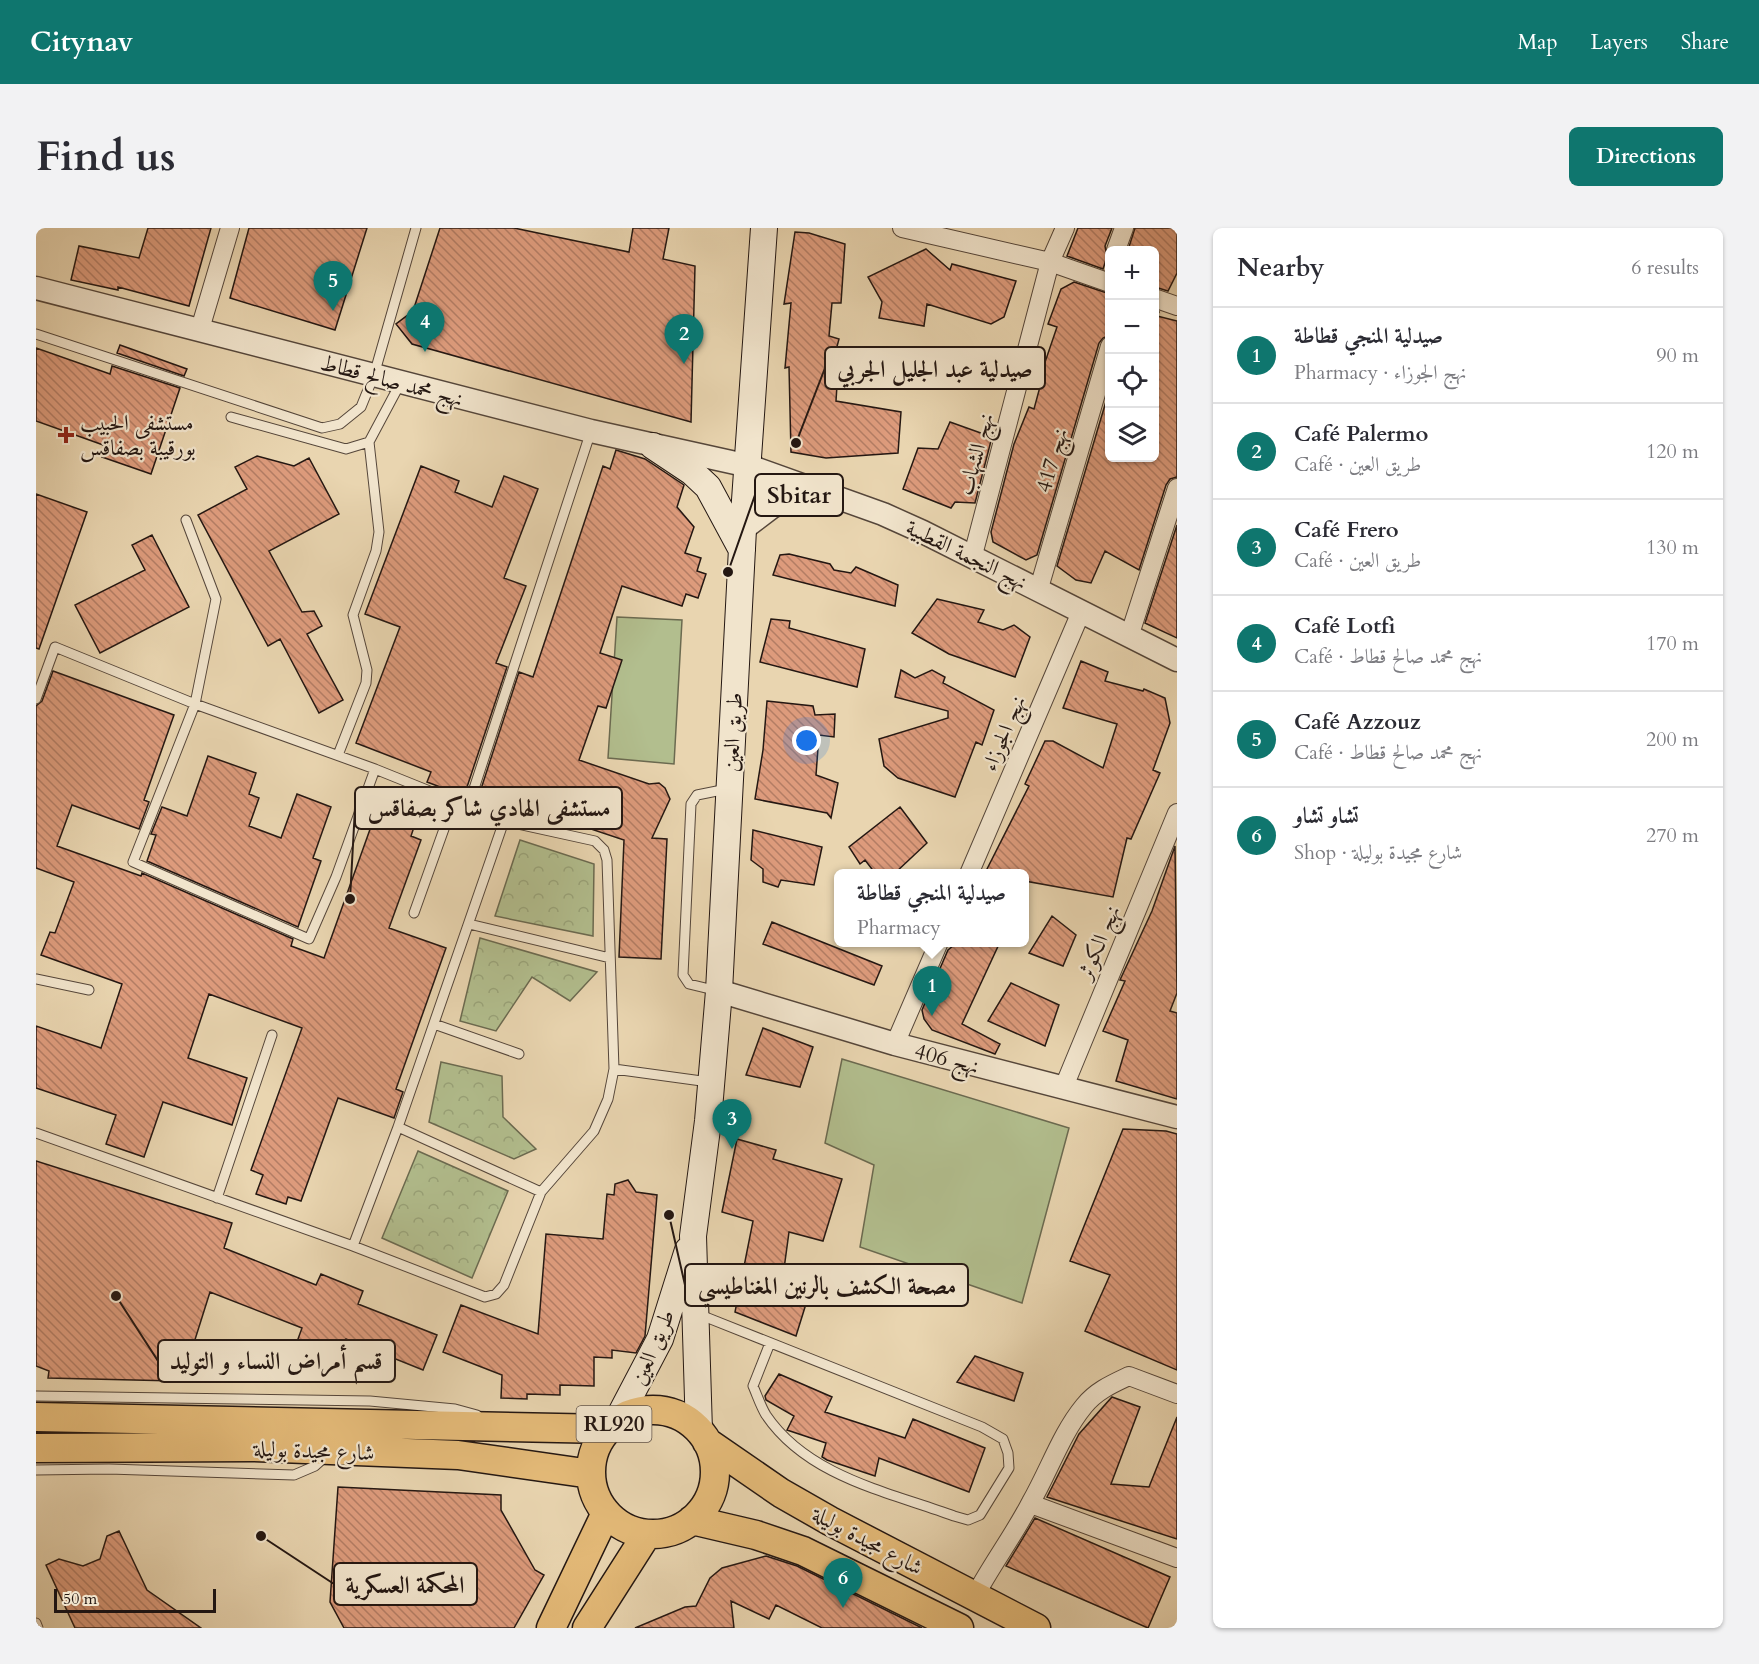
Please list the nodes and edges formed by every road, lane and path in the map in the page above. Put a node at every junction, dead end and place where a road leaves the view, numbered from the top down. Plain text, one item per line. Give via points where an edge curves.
1 (230, 228) edge
2 (416, 228) edge
3 (764, 228) edge
4 (902, 228) edge
5 (1065, 228) edge
6 (1124, 228) edge
7 (1117, 246) edge
8 (1050, 262) junction
9 (1105, 277) edge
10 (36, 288) edge
11 (1159, 299) edge
12 (1176, 302) edge
13 (200, 329) junction
14 (36, 334) edge
15 (1107, 354) edge
16 (374, 375) junction
17 (401, 382) junction
18 (231, 417) dead end
19 (591, 431) junction
20 (369, 442) junction
21 (653, 446) junction
22 (749, 466) junction
23 (1177, 488) edge
24 (811, 489) junction
25 (186, 520) dead end
26 (743, 540) junction
27 (973, 555) junction
28 (1039, 588) junction
29 (1081, 612) junction
30 (1129, 637) junction
31 (1177, 660) edge
32 (36, 699) edge
33 (195, 704) junction
34 (338, 755) junction
35 (375, 769) junction
36 (729, 788) junction
37 (454, 801) junction
38 (468, 807) junction
39 (1177, 813) edge
40 (504, 821) junction
41 (971, 869) edge
42 (414, 913) dead end
43 (469, 924) junction
44 (937, 947) edge
45 (610, 958) junction
46 (36, 979) edge
47 (89, 990) dead end
48 (719, 992) junction
49 (434, 1024) junction
50 (272, 1035) dead end
51 (895, 1044) junction
52 (519, 1054) dead end
53 (614, 1069) junction
54 (711, 1082) junction
55 (1063, 1089) junction
56 (1177, 1117) edge
57 (398, 1126) junction
58 (36, 1133) edge
59 (541, 1192) junction
60 (217, 1198) junction
61 (693, 1236) junction
62 (352, 1246) junction
63 (696, 1313) junction
64 (770, 1342) junction
65 (1177, 1394) edge
66 (36, 1396) edge
67 (36, 1417) edge
68 (613, 1425) junction
69 (535, 1428) junction
70 (703, 1436) junction
71 (36, 1448) edge
72 (332, 1450) junction
73 (36, 1470) edge
74 (591, 1474) junction
75 (1031, 1504) junction
76 (606, 1513) junction
77 (692, 1520) junction
78 (647, 1534) junction
79 (1177, 1558) edge
80 (986, 1603) junction
81 (36, 1623) edge
82 (38, 1628) edge
83 (551, 1628) edge
84 (587, 1628) edge
85 (959, 1628) edge
86 (1036, 1628) edge
87 (1051, 1628) edge

1 - 13 street
2 - 16 lane
3 - 22 main road, طريق العين / RL920
4 - 8 street
5 - 8 street, نهج الشهاب
6 - 7 street
8 - 9 street
8 - 27 street, نهج الشهاب
10 - 13 street, نهج محمد صالح قطاط
11 - 12 street
13 - 16 street, نهج محمد صالح قطاط
14 - 16 lane via 322,428 340,424 361,407
15 - 28 street, نهج 417
16 - 17 street, نهج محمد صالح قطاط
17 - 19 street, نهج محمد صالح قطاط
17 - 20 lane
18 - 20 lane via 346,449
19 - 21 street, نهج محمد صالح قطاط
19 - 38 lane
20 - 34 lane via 379,532 353,615 367,670 366,683
21 - 22 street, نهج محمد صالح قطاط
21 - 26 main road via 708,487
22 - 24 street, نهج النجمة القطبية
22 - 26 main road, طريق العين / RL920
23 - 30 street
24 - 26 street via 772,507
24 - 27 street, نهج النجمة القطبية via 883,514
25 - 33 lane via 216,599
26 - 36 main road, طريق العين / RL920
27 - 28 street, نهج النجمة القطبية
28 - 29 street, نهج النجمة القطبية
29 - 30 street, نهج النجمة القطبية
29 - 41 street, نهج الجوزاء
30 - 31 street, نهج النجمة القطبية
32 - 33 lane via 55,647
33 - 34 lane
33 - 35 lane via 134,862 309,939
34 - 35 lane
35 - 37 lane
36 - 48 main road, طريق العين / RL920
36 - 48 lane via 697,795 690,816 683,975 689,984
37 - 38 lane
37 - 42 lane
38 - 40 lane
39 - 55 street, نهج الكوثر
40 - 43 lane
40 - 45 lane via 596,841 604,850
43 - 45 lane
43 - 49 lane
44 - 51 street
45 - 53 lane
46 - 47 lane
48 - 51 street, نهج 406
48 - 54 main road, طريق العين / RL920
49 - 52 lane
49 - 57 lane
50 - 60 lane
51 - 55 street, نهج 406
53 - 54 lane
53 - 59 lane via 608,1099 594,1131
54 - 61 main road, طريق العين / RL920
55 - 56 street, نهج 406
57 - 59 lane
57 - 62 lane
58 - 60 lane
59 - 62 lane via 504,1285 496,1294 485,1297
60 - 62 lane
61 - 63 main road, طريق العين / RL920
61 - 68 main road, طريق العين / RL920 via 660,1339
63 - 64 lane
63 - 70 main road, طريق العين / RL920
64 - 64 lane via 982,1426 1003,1439 1009,1468 980,1515 968,1520 954,1516 823,1468 790,1442 766,1415 753,1386
65 - 75 street via 1129,1376 1105,1387 1085,1405 1070,1427
66 - 69 lane, شارع مجيدة بوليلة via 370,1401 455,1409
67 - 69 main road, شارع مجيدة بوليلة
68 - 69 main road, شارع مجيدة بوليلة
68 - 70 main road, RL920 via 637,1412 660,1410 681,1418
68 - 74 main road, RL920 via 598,1442
70 - 77 main road, RL920 via 713,1458 714,1475 704,1508
70 - 80 main road, شارع مجيدة بوليلة via 781,1493
71 - 72 main road, شارع مجيدة بوليلة
72 - 73 lane via 315,1466 294,1475
72 - 74 main road, شارع مجيدة بوليلة via 458,1455
74 - 76 main road, RL920 via 593,1488
75 - 79 street
75 - 80 street via 994,1561
76 - 78 main road via 618,1523
76 - 83 main road
77 - 78 main road via 671,1531
77 - 85 main road, شارع مجيدة بوليلة via 803,1551
78 - 84 main road
80 - 86 main road, شارع مجيدة بوليلة
80 - 87 street
81 - 82 lane

